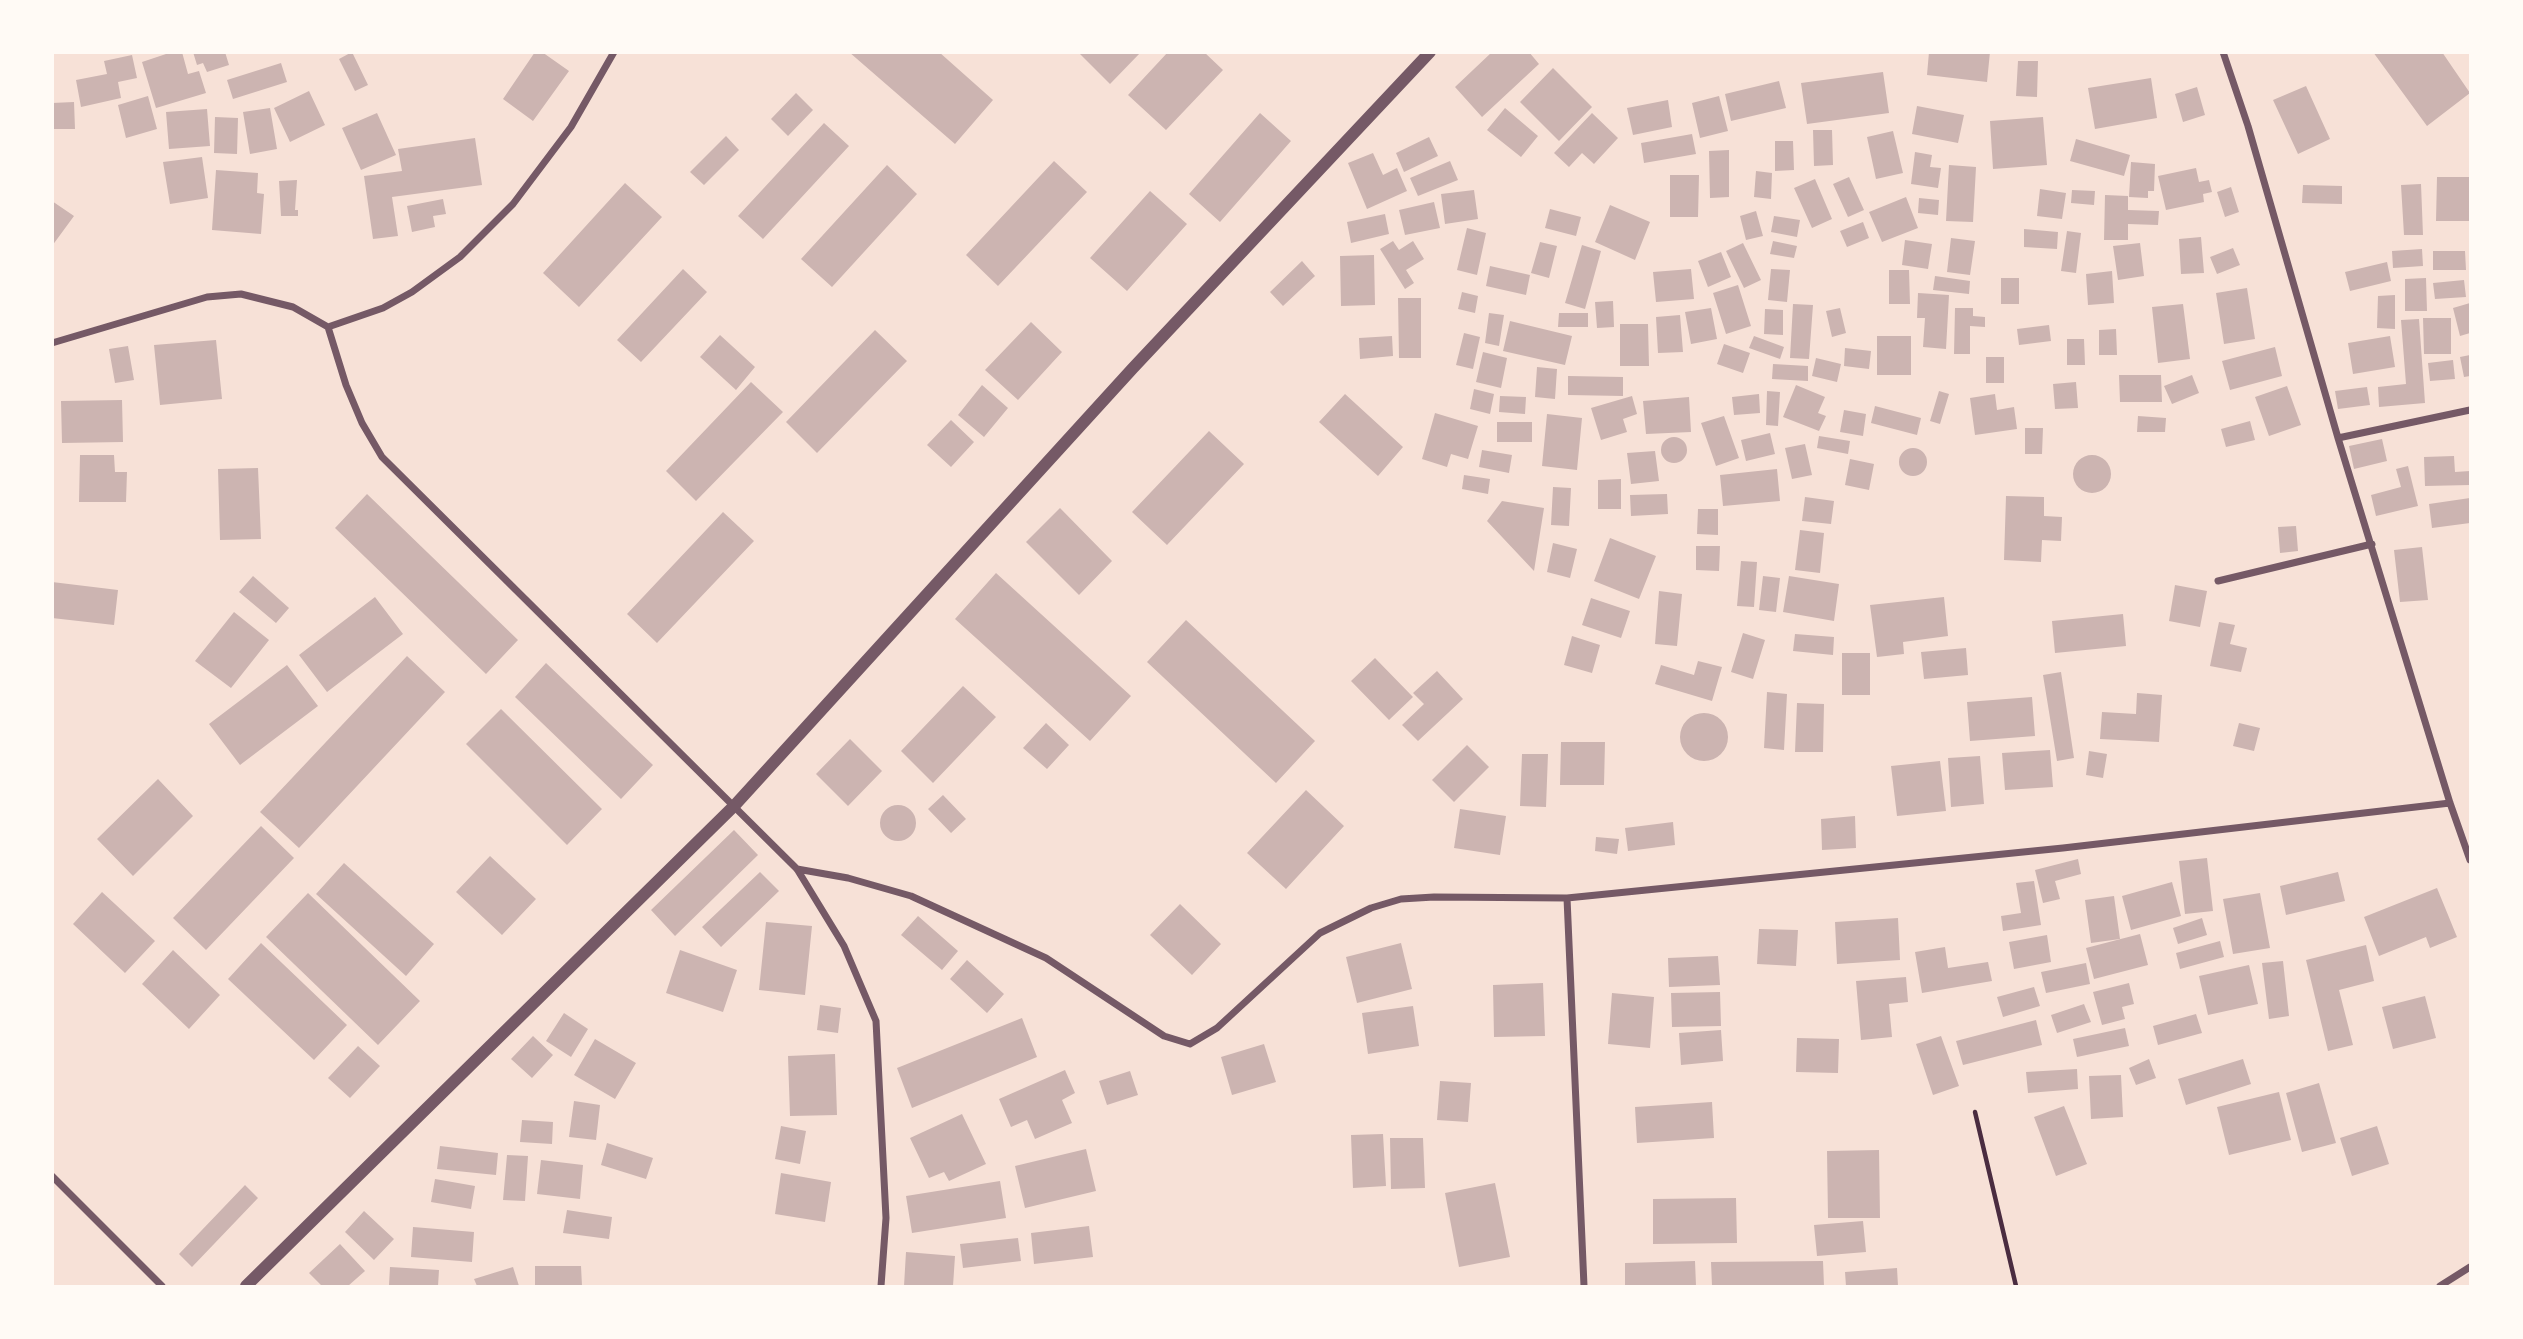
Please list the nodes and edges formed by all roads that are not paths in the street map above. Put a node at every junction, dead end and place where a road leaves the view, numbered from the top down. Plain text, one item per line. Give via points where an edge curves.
1 (614, 52) edge
2 (1430, 52) edge
3 (2223, 52) edge
4 (328, 327) junction
5 (52, 343) edge
6 (2470, 410) edge
7 (2338, 438) junction
8 (2372, 544) junction
9 (2218, 581) dead end
10 (2450, 803) junction
11 (734, 805) junction
12 (2470, 857) edge
13 (797, 869) junction
14 (1567, 898) junction
15 (52, 1176) edge
16 (2470, 1267) edge
17 (162, 1286) edge
18 (246, 1286) edge
19 (881, 1286) edge
20 (1584, 1286) edge
21 (2440, 1286) edge

1 - 4 street via 571,127 513,204 460,257 383,308
2 - 11 street via 1133,368
3 - 7 street
4 - 5 street via 293,307 241,294 207,298
4 - 11 street via 346,385 382,457
6 - 7 street
7 - 8 street
8 - 9 street
8 - 10 street
10 - 12 street
10 - 14 street
11 - 13 street
11 - 18 street
13 - 14 street via 911,896 1046,958 1164,1036 1190,1044 1217,1028 1320,933 1371,908 1401,899 1434,897
13 - 19 street via 844,946 876,1021 886,1218
14 - 20 street
15 - 17 street
16 - 21 street

